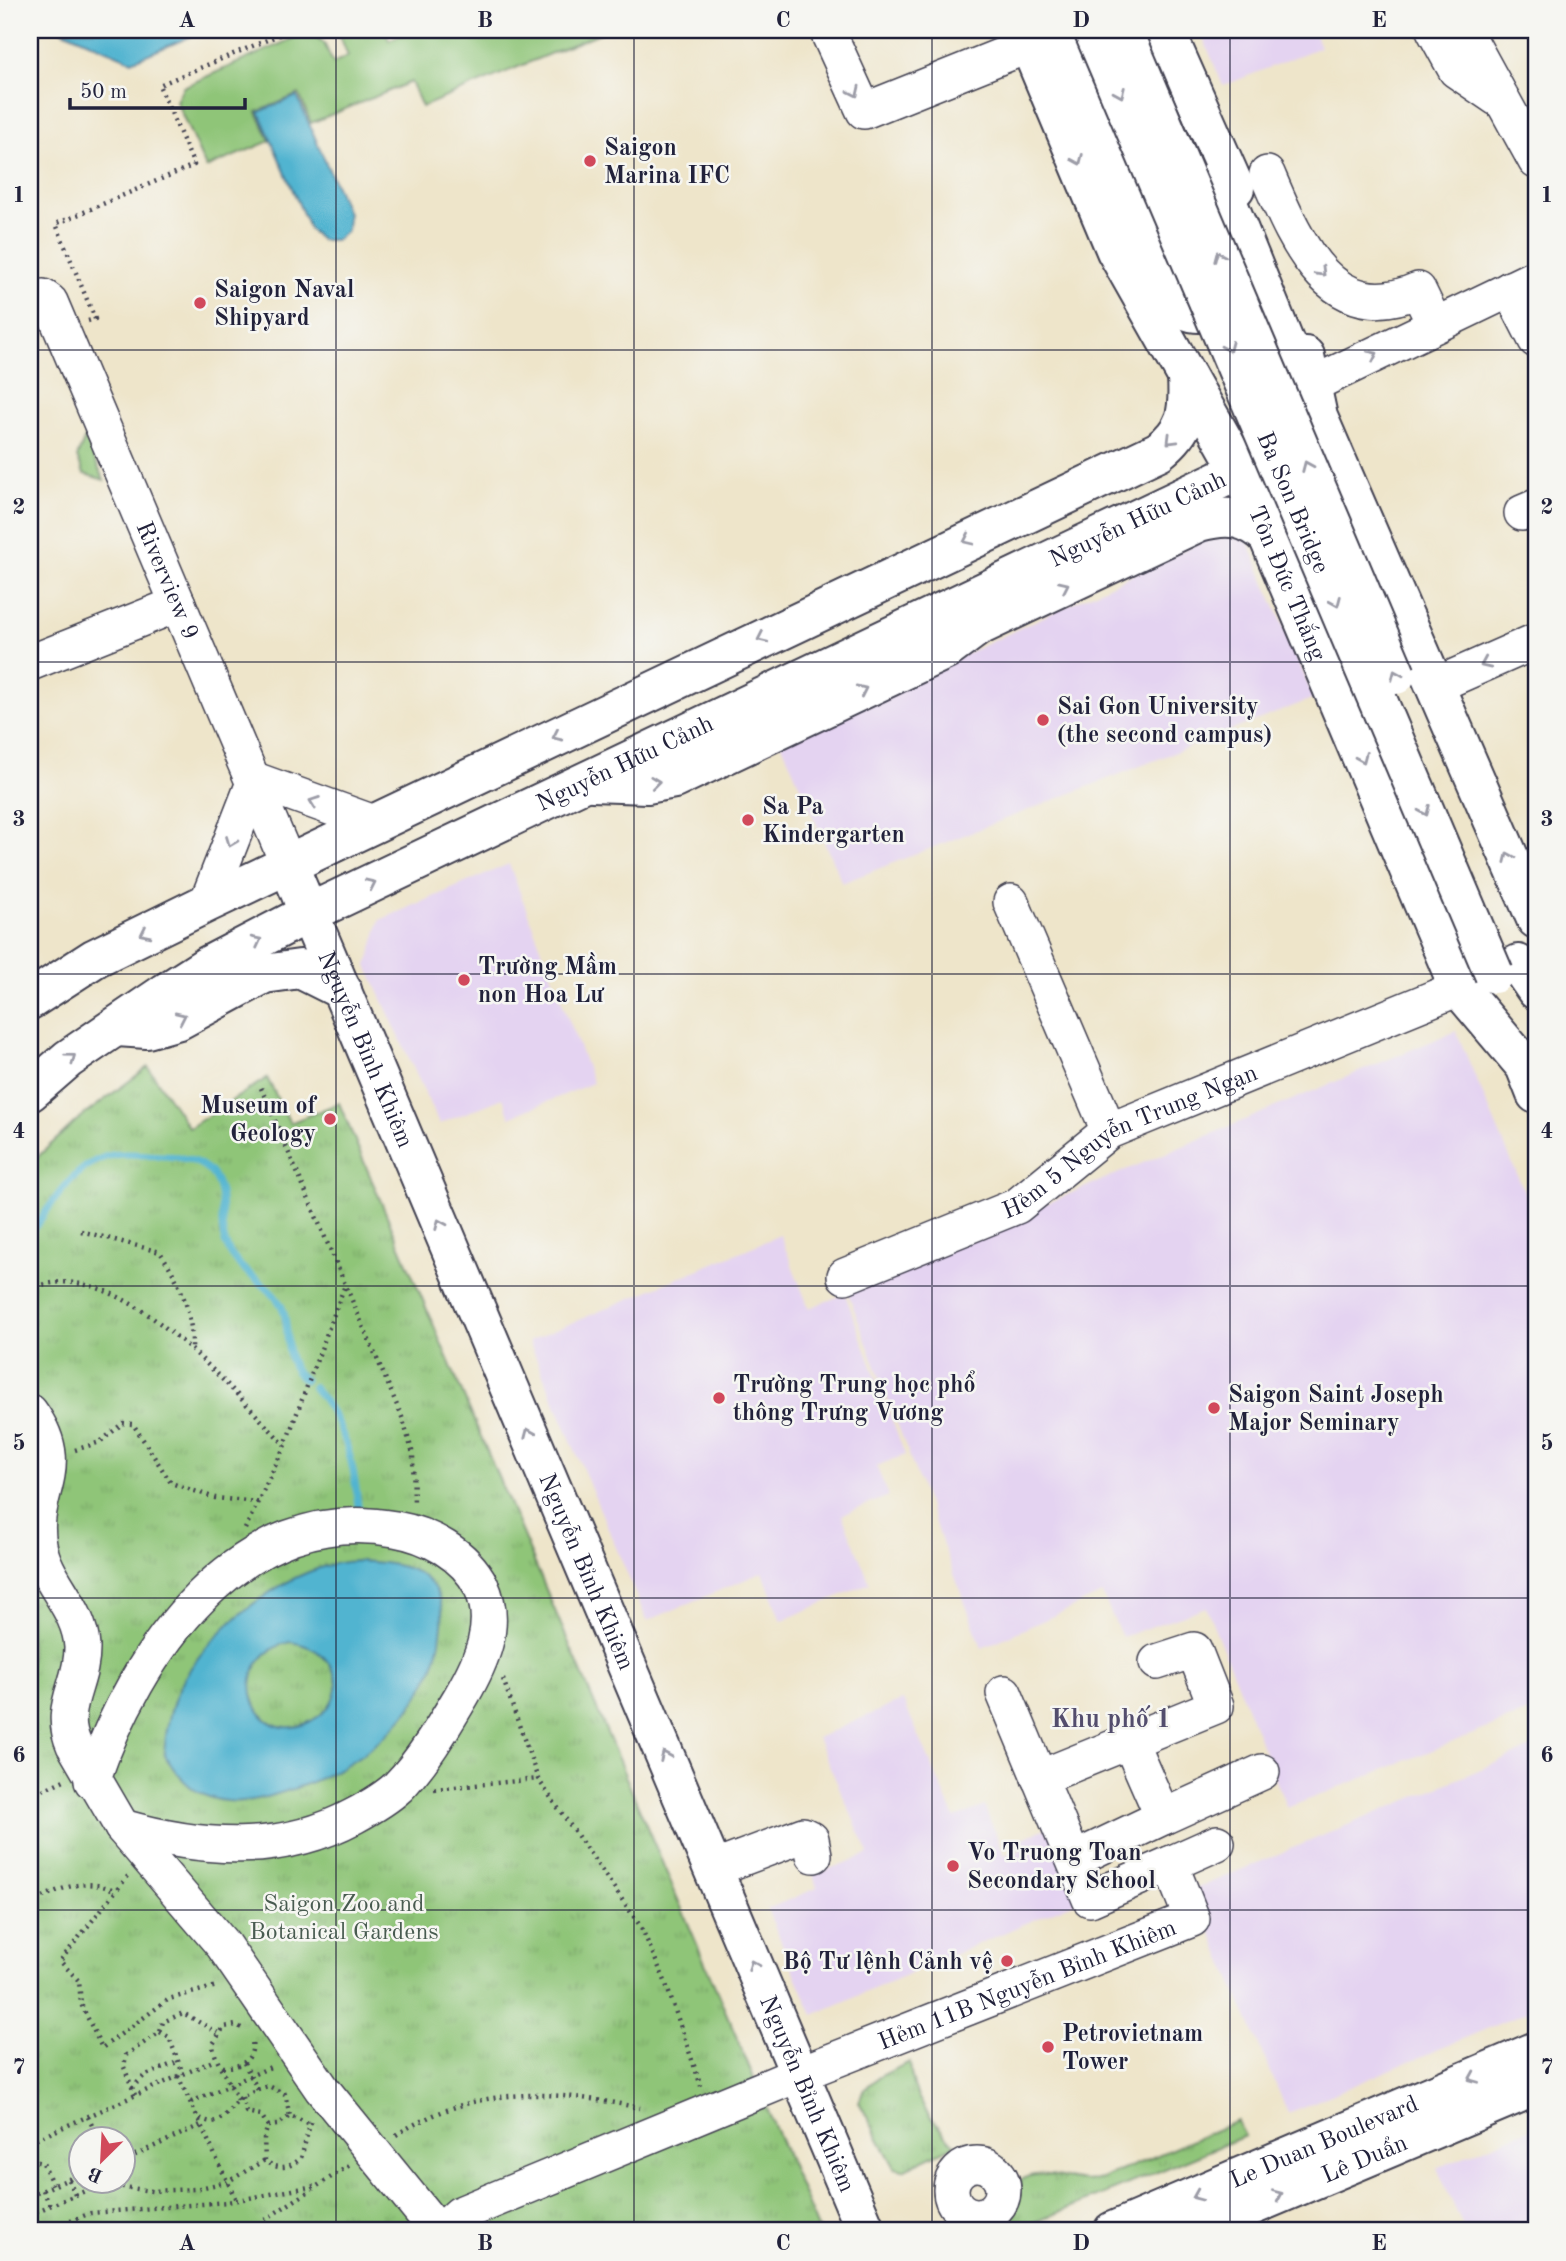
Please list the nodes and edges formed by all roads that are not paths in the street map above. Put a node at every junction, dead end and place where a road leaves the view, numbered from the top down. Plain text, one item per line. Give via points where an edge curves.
1 (827, 30) edge
2 (1093, 30) edge
3 (1123, 30) edge
4 (1165, 30) edge
5 (1434, 30) edge
6 (1464, 30) edge
7 (1037, 35) edge
8 (1502, 102) junction
9 (1536, 161) edge
10 (1223, 167) junction
11 (1267, 174) dead end
12 (1269, 223) junction
13 (1256, 274) junction
14 (1528, 286) edge
15 (36, 298) edge
16 (1435, 325) junction
17 (1536, 340) edge
18 (1187, 377) junction
19 (1311, 385) junction
20 (1240, 470) junction
21 (1269, 537) junction
22 (178, 604) junction
23 (977, 628) junction
24 (893, 636) junction
25 (1536, 641) edge
26 (30, 663) edge
27 (1434, 686) junction
28 (255, 780) junction
29 (587, 782) junction
30 (374, 823) junction
31 (288, 864) junction
32 (1011, 902) dead end
33 (207, 903) junction
34 (309, 913) junction
35 (1536, 919) edge
36 (1516, 976) edge
37 (214, 981) junction
38 (1459, 988) junction
39 (342, 990) junction
40 (30, 1000) edge
41 (1530, 1080) edge
42 (30, 1091) edge
43 (1109, 1131) junction
44 (845, 1276) dead end
45 (30, 1412) edge
46 (1157, 1662) dead end
47 (1004, 1693) dead end
48 (1130, 1742) junction
49 (1262, 1772) dead end
50 (89, 1775) junction
51 (1039, 1778) junction
52 (1163, 1817) junction
53 (122, 1828) junction
54 (1217, 1843) dead end
55 (814, 1855) dead end
56 (1075, 1859) junction
57 (1170, 1864) junction
58 (713, 1869) junction
59 (1536, 2051) edge
60 (799, 2074) junction
61 (1536, 2086) edge
62 (1419, 2118) junction
63 (952, 2217) edge
64 (984, 2223) edge
65 (447, 2229) edge
66 (866, 2231) edge
67 (1113, 2231) edge
68 (1192, 2231) edge

1 -> 7 street via 863,111
2 -> 36 main road, Ba Son Bridge, bridge
36 -> 3 main road, Ba Son Bridge, bridge
4 - 10 main road
5 - 8 street via 1456,70
6 - 8 street
7 - 13 main road via 1180,307 1207,313 1252,294
7 -> 18 main road, Tôn Đức Thắng via 1116,251
8 - 9 street
10 - 12 main road
10 - 13 main road, Nguyễn Hữu Cảnh via 1229,206
11 - 12 street
12 -> 16 street via 1323,277 1356,295 1378,301 1418,290
12 - 19 main road
13 - 20 main road, Nguyễn Hữu Cảnh via 1286,346 1291,391 1282,429 1259,457
14 - 16 street
14 - 17 street
15 - 22 street, Riverview 9 via 50,302
19 -> 16 street
18 - 20 main road, Tôn Đức Thắng
18 -> 30 main road via 1184,421 1175,438 1159,451
19 - 27 main road via 1318,416
20 - 21 main road, Tôn Đức Thắng
20 - 24 main road, Nguyễn Hữu Cảnh
23 -> 21 main road via 1199,522 1238,516
21 -> 38 main road, Tôn Đức Thắng
22 - 26 street
22 - 28 street, Riverview 9
23 - 24 main road
29 -> 23 main road via 647,784 674,779 946,650
24 - 29 main road, Nguyễn Hữu Cảnh
25 -> 27 street
35 -> 27 main road
30 -> 28 street
28 - 31 street, Riverview 9
28 -> 33 street
34 -> 29 main road, Nguyễn Hữu Cảnh
30 - 31 main road
31 - 33 main road
31 - 34 main road, Nguyễn Bỉnh Khiêm
32 - 43 street
33 -> 40 main road via 95,958
37 -> 34 main road, Nguyễn Hữu Cảnh
34 - 39 main road, Nguyễn Bỉnh Khiêm
36 - 41 main road
37 - 39 main road via 300,969
42 -> 37 main road via 115,1027 147,1029 179,1020
38 - 41 main road, Tôn Đức Thắng
38 - 43 street, Hẻm 5 Nguyễn Trung Ngạn
58 -> 39 main road, Nguyễn Bỉnh Khiêm
43 - 44 street, Hẻm 5 Nguyễn Trung Ngạn via 1017,1206
45 - 50 street via 46,1438 49,1455 39,1546 80,1630 82,1661 67,1721
46 - 48 street via 1194,1650 1216,1706
47 - 51 street
48 - 51 street
48 - 52 street
49 - 52 street
50 - 53 street
50 - 53 street via 136,1680 178,1620 222,1577 265,1550 322,1531 360,1526 408,1532 446,1548 472,1572 486,1600 487,1635 479,1666 447,1720 390,1794 346,1821 279,1843 192,1843
51 - 56 street
52 - 56 street
53 - 65 street via 193,1907 370,2151
54 - 57 street
55 - 58 street via 811,1839 803,1835
56 - 57 street via 1090,1899
57 - 60 street, Hẻm 11B Nguyễn Bỉnh Khiêm via 1192,1919
60 -> 58 main road, Nguyễn Bỉnh Khiêm
59 -> 62 main road, Le Duan Boulevard
60 - 65 street via 460,2214
60 - 66 main road, Nguyễn Bỉnh Khiêm
61 - 62 main road, Lê Duẩn
62 -> 67 main road, Le Duan Boulevard
68 -> 62 main road, Lê Duẩn
63 - 64 street via 968,2215
63 - 64 street via 951,2185 961,2169 978,2163 1001,2178 1004,2187 1000,2204

